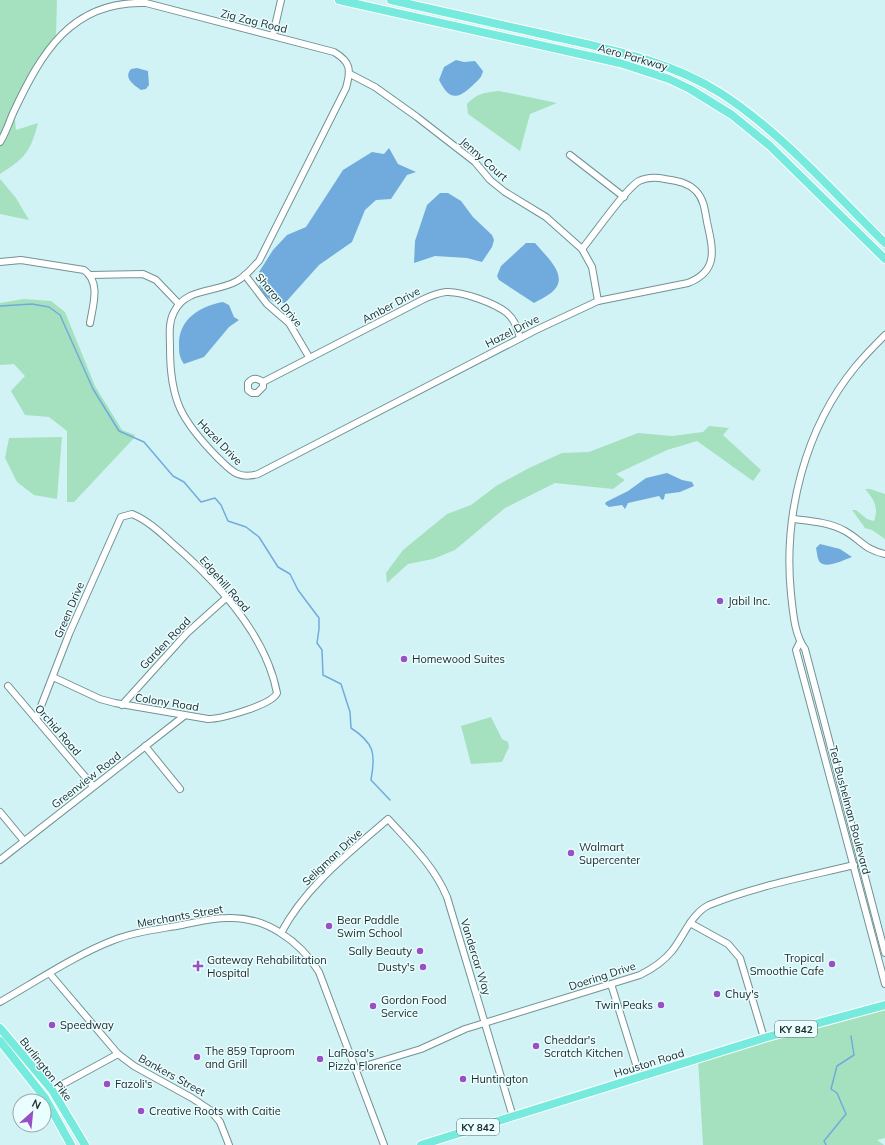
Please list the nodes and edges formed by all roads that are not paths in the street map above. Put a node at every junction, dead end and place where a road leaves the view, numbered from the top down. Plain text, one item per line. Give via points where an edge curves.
1 (281, 0) edge
2 (339, 0) edge
3 (391, 0) edge
4 (273, 35) junction
5 (350, 74) junction
6 (0, 142) edge
7 (570, 155) dead end
8 (624, 197) junction
9 (885, 243) edge
10 (582, 249) junction
11 (885, 260) edge
12 (0, 262) edge
13 (90, 275) junction
14 (245, 275) junction
15 (598, 301) junction
16 (179, 304) junction
17 (90, 323) dead end
18 (885, 335) edge
19 (520, 338) junction
20 (309, 357) junction
21 (262, 382) dead end
22 (128, 514) joint
23 (793, 519) junction
24 (885, 554) edge
25 (226, 598) junction
26 (800, 642) junction
27 (53, 677) junction
28 (8, 686) dead end
29 (277, 693) joint
30 (122, 705) junction
31 (184, 716) junction
32 (36, 719) junction
33 (145, 746) junction
34 (94, 786) junction
35 (180, 789) dead end
36 (0, 812) edge
37 (388, 819) joint
38 (24, 841) junction
39 (0, 860) edge
40 (854, 865) junction
41 (690, 923) junction
42 (281, 933) junction
43 (885, 953) edge
44 (50, 974) junction
45 (611, 984) junction
46 (885, 984) edge
47 (0, 1002) edge
48 (885, 1006) edge
49 (485, 1023) junction
50 (0, 1028) edge
51 (764, 1038) junction
52 (0, 1041) edge
53 (118, 1054) junction
54 (355, 1069) junction
55 (640, 1077) junction
56 (52, 1090) junction
57 (513, 1117) junction
58 (72, 1145) edge
59 (85, 1145) edge
60 (229, 1145) edge
61 (384, 1145) edge
62 (420, 1145) edge

1 - 4 street
2 - 11 main road, Aero Parkway via 620,63 648,71 683,86 711,100 754,133 788,163
3 - 9 main road, Aero Parkway via 622,51 698,80 741,108 778,137
4 - 5 street, Zig Zag Road via 334,52 345,61
4 - 6 street, Zig Zag Road via 134,1 109,3 94,8 78,16 56,36 27,86
5 - 10 street, Jenny Court via 375,87 417,117 475,162 490,180 505,192 546,217
5 - 14 street via 346,88 275,231 259,261
7 - 8 street
8 - 10 street, Hazel Drive
8 - 15 street, Hazel Drive via 638,182 651,178 679,181 691,187 701,198 704,207 713,248 712,259 704,274 688,283
10 - 15 street via 592,267
12 - 13 street via 21,260 78,268
13 - 16 street via 143,274 156,280
13 - 17 street via 95,284
14 - 16 street via 236,282 189,296
14 - 20 street, Sharon Drive via 267,304 289,324
15 - 19 street, Hazel Drive
16 - 19 street, Hazel Drive via 170,322 172,389 179,410 201,440 234,472 247,477 258,474
18 - 23 street, Ted Bushelman Boulevard via 848,376 821,424 798,484
19 - 20 street, Amber Drive via 515,324 502,309 465,294 445,292 422,300
20 - 21 street, Amber Drive
22 - 25 street, Edgehill Road via 137,516 157,530 196,564
22 - 27 street, Green Drive via 121,517 69,634
23 - 24 street via 833,525 867,548
23 - 26 street, Ted Bushelman Boulevard via 790,584
25 - 29 street, Edgehill Road via 257,642 274,678
25 - 30 street, Garden Road via 188,633
26 - 40 street, Ted Bushelman Boulevard via 796,650
26 - 43 street, Ted Bushelman Boulevard via 805,649
27 - 30 street, Colony Road via 100,699
27 - 32 street, Green Drive
28 - 32 street, Orchid Road
29 - 31 street, Colony Road via 271,700 219,719
30 - 31 street, Colony Road
31 - 33 street, Greenview Road
32 - 34 street, Orchid Road
33 - 34 street, Greenview Road
33 - 35 street
34 - 38 street, Greenview Road
36 - 38 street
37 - 42 street, Seligman Drive via 316,883 302,899
37 - 49 street, Vandercar Way via 440,880
38 - 39 street, Greenview Road
40 - 41 street, Doering Drive via 807,875 726,898 702,908
40 - 46 street, Ted Bushelman Boulevard
41 - 45 street, Doering Drive via 672,950 658,964 640,975
41 - 51 street via 728,944 740,958
42 - 44 street, Merchants Street via 250,920 213,919 114,939
42 - 54 street, Merchants Street via 302,948 319,972
44 - 47 street, Merchants Street
44 - 53 street, Bankers Street
45 - 49 street, Doering Drive
45 - 55 street
48 - 51 main road, Houston Road / KY 842
49 - 54 street, Doering Drive via 457,1032 421,1049
49 - 57 street, Vandercar Way
50 - 56 main road, Burlington Pike
51 - 55 main road, Houston Road / KY 842
52 - 58 main road, Burlington Pike via 45,1098
53 - 56 street
53 - 60 street, Bankers Street via 148,1075 204,1104 220,1122
54 - 61 street, Merchants Street
55 - 57 main road, Houston Road / KY 842
56 - 59 main road, Burlington Pike
57 - 62 main road, Houston Road / KY 842

